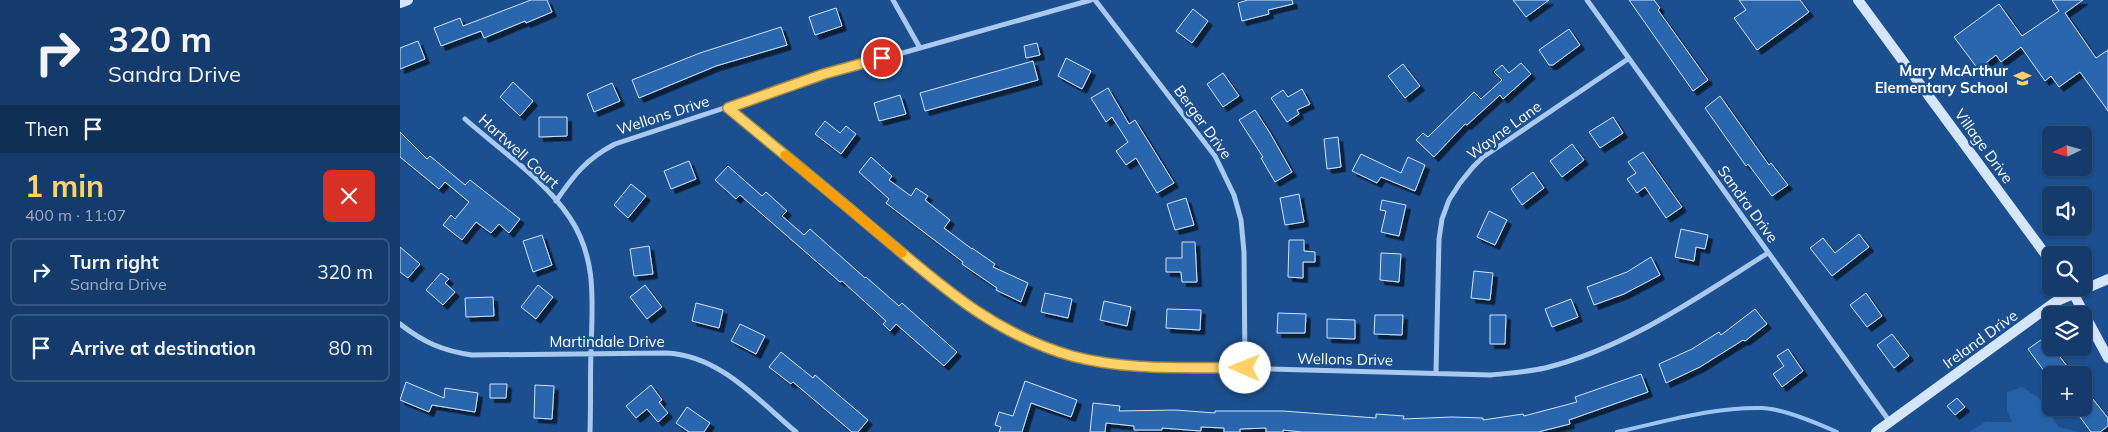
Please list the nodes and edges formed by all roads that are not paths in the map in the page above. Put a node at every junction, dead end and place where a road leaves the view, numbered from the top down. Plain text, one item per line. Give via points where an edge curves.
1 (408, 0) edge
2 (893, 0) edge
3 (1093, 0) edge
4 (1587, 0) edge
5 (1858, 0) edge
6 (400, 3) edge
7 (920, 48) junction
8 (1628, 59) junction
9 (728, 108) junction
10 (465, 119) dead end
11 (556, 201) junction
12 (2042, 250) edge
13 (1768, 253) junction
14 (2108, 279) edge
15 (2092, 284) edge
16 (2063, 296) edge
17 (2075, 296) edge
18 (400, 324) edge
19 (591, 353) junction
20 (2108, 358) edge
21 (1245, 368) junction
22 (1436, 373) junction
23 (1890, 422) junction
24 (590, 432) edge
25 (796, 432) edge
26 (1876, 432) edge

1 - 6 main road
2 - 7 street
3 - 7 street
3 - 21 street, Berger Drive via 1214,156 1234,195 1241,220 1244,252
4 - 8 street, Sandra Drive
5 - 12 main road, Village Drive
7 - 9 street via 824,74
8 - 13 street, Sandra Drive
8 - 22 street, Wayne Lane via 1483,157 1460,182 1442,219 1439,239
9 - 11 street, Wellons Drive via 600,152 574,175
9 - 21 street, Wellons Drive via 954,297 1005,330 1050,349 1098,362
10 - 11 street, Hartwell Court
11 - 19 street, Hartwell Court via 576,229 590,270 594,293
13 - 22 street, Wellons Drive via 1676,311 1598,350 1560,364 1491,375
13 - 23 street, Sandra Drive
14 - 15 main road, Ireland Drive
16 - 23 main road, Ireland Drive
17 - 20 main road
18 - 19 street, Martindale Drive via 425,342 455,353
19 - 24 street, Hartwell Court
19 - 25 street, Martindale Drive via 694,356 725,372
21 - 22 street, Wellons Drive
23 - 26 main road, Ireland Drive

